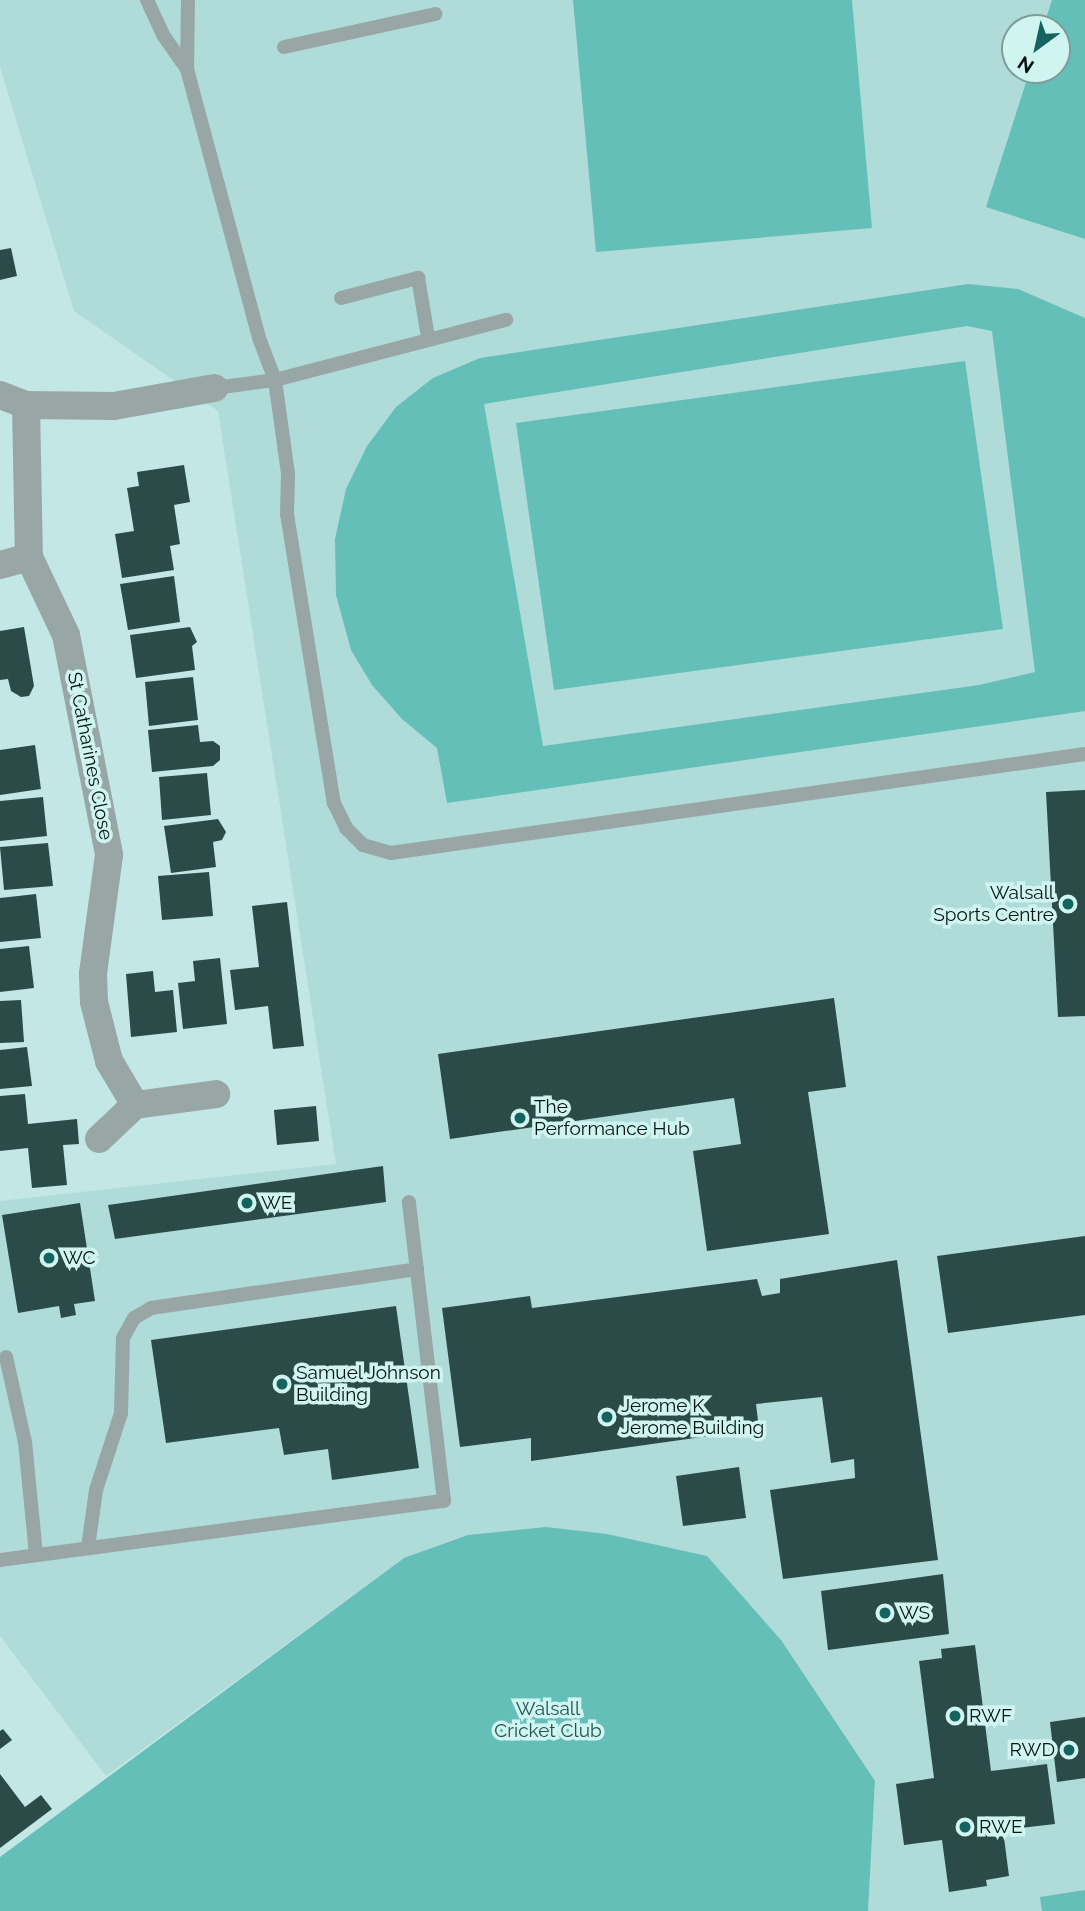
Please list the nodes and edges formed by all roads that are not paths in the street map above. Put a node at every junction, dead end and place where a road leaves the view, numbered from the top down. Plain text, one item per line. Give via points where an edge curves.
1 (147, 0) edge
2 (188, 0) edge
3 (435, 14) dead end
4 (284, 47) dead end
5 (187, 69) junction
6 (341, 298) dead end
7 (506, 320) dead end
8 (428, 337) junction
9 (275, 380) junction
10 (214, 388) joint
11 (13, 400) edge
12 (29, 557) junction
13 (0, 565) edge
14 (1085, 754) edge
15 (216, 1094) dead end
16 (135, 1105) junction
17 (99, 1139) dead end
18 (409, 1202) dead end
19 (417, 1269) junction
20 (6, 1357) dead end
21 (89, 1547) junction
22 (36, 1554) junction
23 (0, 1560) edge

1 - 5 lane via 163,35
2 - 5 lane
3 - 4 lane
5 - 9 lane via 259,338
6 - 8 lane via 418,278
7 - 8 lane
8 - 9 lane
9 - 10 lane
9 - 14 lane via 288,474 287,514 334,803 346,828 363,845 391,853
10 - 11 street via 114,406
11 - 12 street, St Catharines Close
12 - 13 street
12 - 16 street, St Catharines Close via 66,635 87,733 109,855 93,974 94,1002 109,1061
15 - 16 street
16 - 17 street
18 - 19 lane
19 - 21 lane via 151,1308 134,1318 123,1338 121,1413 96,1490
19 - 21 lane via 444,1501
20 - 22 lane via 25,1442
21 - 22 lane
22 - 23 lane

